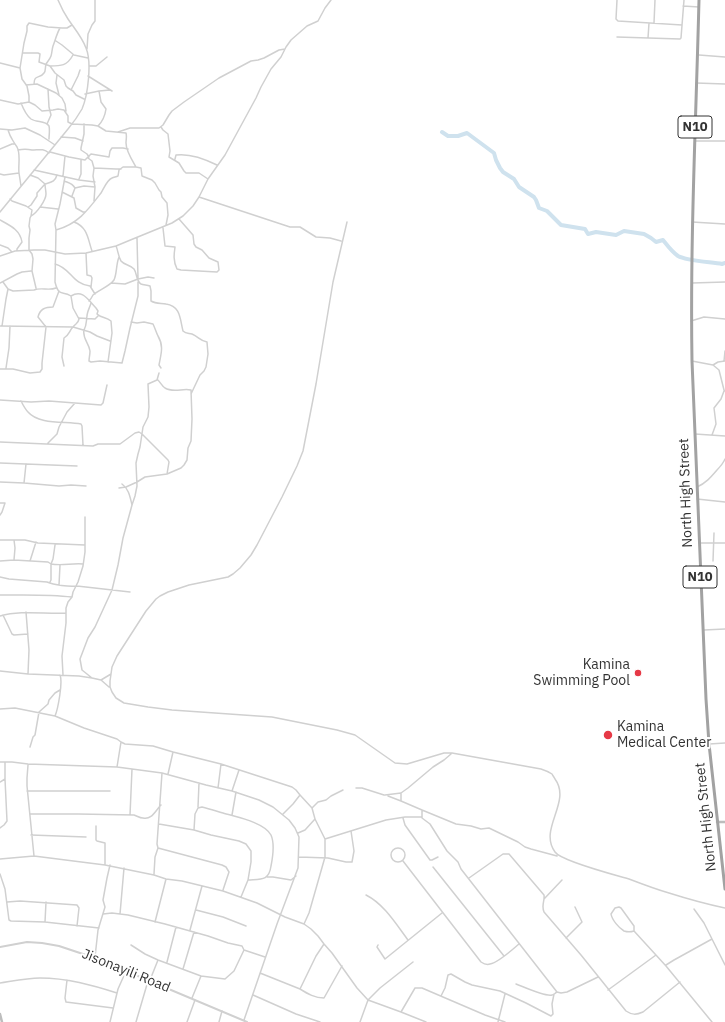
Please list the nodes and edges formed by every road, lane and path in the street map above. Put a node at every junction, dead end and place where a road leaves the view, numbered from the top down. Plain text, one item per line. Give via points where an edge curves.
1 (58, 0) edge
2 (95, 0) edge
3 (331, 0) edge
4 (617, 0) edge
5 (655, 0) edge
6 (684, 0) edge
7 (699, 0) edge
8 (683, 6) junction
9 (699, 8) junction
10 (649, 23) junction
11 (654, 23) junction
12 (72, 25) junction
13 (682, 25) junction
14 (62, 28) junction
15 (617, 37) dead end
16 (648, 38) junction
17 (56, 41) junction
18 (87, 49) junction
19 (285, 49) junction
20 (22, 53) junction
21 (74, 55) junction
22 (697, 55) junction
23 (107, 56) dead end
24 (725, 57) edge
25 (88, 58) junction
26 (0, 63) edge
27 (46, 64) junction
28 (50, 66) junction
29 (89, 66) junction
30 (20, 68) junction
31 (80, 70) dead end
32 (57, 75) junction
33 (88, 76) junction
34 (696, 83) junction
35 (34, 84) junction
36 (725, 84) edge
37 (26, 85) junction
38 (48, 89) junction
39 (71, 90) junction
40 (99, 91) junction
41 (85, 94) junction
42 (59, 95) junction
43 (84, 99) junction
44 (0, 100) edge
45 (29, 102) junction
46 (21, 103) junction
47 (50, 110) junction
48 (66, 112) junction
49 (47, 124) junction
50 (72, 124) junction
51 (84, 124) junction
52 (98, 126) junction
53 (161, 127) junction
54 (128, 128) junction
55 (0, 129) edge
56 (7, 129) junction
57 (118, 132) junction
58 (126, 133) junction
59 (61, 137) junction
60 (49, 140) junction
61 (695, 140) junction
62 (83, 141) junction
63 (725, 141) edge
64 (15, 144) junction
65 (56, 145) junction
66 (0, 149) edge
67 (128, 149) junction
68 (18, 150) junction
69 (49, 152) junction
70 (65, 156) junction
71 (88, 157) junction
72 (81, 160) junction
73 (175, 160) junction
74 (218, 165) junction
75 (136, 167) junction
76 (94, 168) junction
77 (122, 168) junction
78 (34, 170) junction
79 (19, 173) junction
80 (0, 174) edge
81 (30, 175) junction
82 (57, 175) junction
83 (64, 177) junction
84 (208, 179) junction
85 (79, 180) junction
86 (64, 181) junction
87 (95, 182) junction
88 (45, 184) junction
89 (21, 186) junction
90 (95, 187) junction
91 (75, 188) junction
92 (62, 192) junction
93 (72, 196) junction
94 (199, 198) junction
95 (10, 200) junction
96 (94, 201) junction
97 (28, 207) junction
98 (39, 207) junction
99 (58, 209) junction
100 (0, 212) edge
101 (85, 212) junction
102 (31, 216) junction
103 (179, 219) junction
104 (0, 220) edge
105 (74, 222) junction
106 (347, 222) dead end
107 (692, 222) junction
108 (725, 224) edge
109 (165, 226) junction
110 (162, 227) junction
111 (56, 230) junction
112 (137, 238) junction
113 (342, 241) junction
114 (0, 245) edge
115 (116, 246) junction
116 (29, 250) junction
117 (17, 251) junction
118 (92, 251) junction
119 (12, 252) junction
120 (55, 252) junction
121 (86, 253) junction
122 (0, 256) edge
123 (119, 257) junction
124 (55, 264) junction
125 (32, 271) junction
126 (154, 278) dead end
127 (138, 280) junction
128 (3, 282) junction
129 (725, 282) edge
130 (0, 283) edge
131 (111, 283) junction
132 (692, 283) junction
133 (91, 287) junction
134 (36, 288) junction
135 (56, 288) junction
136 (8, 289) junction
137 (59, 291) junction
138 (95, 294) junction
139 (71, 296) junction
140 (90, 302) junction
141 (98, 316) junction
142 (79, 318) junction
143 (86, 318) junction
144 (725, 319) edge
145 (691, 321) junction
146 (131, 322) junction
147 (1, 326) edge
148 (10, 326) junction
149 (46, 327) junction
150 (72, 327) junction
151 (84, 330) junction
152 (110, 341) junction
153 (725, 351) edge
154 (692, 361) junction
155 (725, 361) edge
156 (108, 362) junction
157 (713, 365) junction
158 (64, 366) dead end
159 (161, 368) dead end
160 (0, 369) edge
161 (6, 369) junction
162 (159, 373) dead end
163 (157, 380) junction
164 (107, 385) dead end
165 (724, 391) edge
166 (191, 394) junction
167 (0, 400) edge
168 (21, 401) junction
169 (75, 403) junction
170 (62, 422) junction
171 (142, 434) junction
172 (695, 434) junction
173 (712, 435) junction
174 (725, 436) edge
175 (0, 442) edge
176 (48, 443) junction
177 (83, 446) junction
178 (725, 459) edge
179 (0, 463) edge
180 (26, 464) junction
181 (77, 466) dead end
182 (167, 474) junction
183 (0, 482) edge
184 (137, 482) junction
185 (24, 483) junction
186 (122, 484) dead end
187 (86, 486) dead end
188 (126, 487) junction
189 (697, 487) junction
190 (119, 488) dead end
191 (697, 499) junction
192 (0, 502) edge
193 (725, 502) edge
194 (132, 505) junction
195 (0, 516) edge
196 (85, 517) dead end
197 (714, 533) dead end
198 (0, 540) edge
199 (14, 540) junction
200 (36, 542) junction
201 (699, 543) junction
202 (713, 543) junction
203 (725, 543) edge
204 (55, 544) junction
205 (85, 545) junction
206 (14, 560) junction
207 (0, 561) edge
208 (30, 561) junction
209 (713, 561) dead end
210 (51, 564) junction
211 (83, 564) junction
212 (60, 565) junction
213 (0, 577) edge
214 (50, 583) junction
215 (59, 585) junction
216 (77, 586) junction
217 (112, 590) junction
218 (130, 592) dead end
219 (0, 595) edge
220 (72, 597) junction
221 (26, 612) junction
222 (66, 613) junction
223 (1, 615) edge
224 (725, 629) edge
225 (702, 631) junction
226 (28, 634) junction
227 (82, 670) junction
228 (0, 671) edge
229 (28, 674) junction
230 (111, 674) junction
231 (61, 675) junction
232 (79, 676) junction
233 (92, 678) junction
234 (101, 680) junction
235 (110, 687) junction
236 (60, 690) junction
237 (0, 709) edge
238 (39, 712) junction
239 (55, 716) junction
240 (121, 742) junction
241 (725, 743) edge
242 (709, 744) junction
243 (30, 747) dead end
244 (173, 752) junction
245 (452, 753) junction
246 (0, 762) edge
247 (5, 762) junction
248 (28, 764) junction
249 (221, 764) junction
250 (117, 767) junction
251 (132, 769) junction
252 (239, 770) junction
253 (162, 773) junction
254 (168, 774) junction
255 (5, 779) junction
256 (0, 782) edge
257 (199, 783) junction
258 (218, 788) junction
259 (356, 788) dead end
260 (27, 790) junction
261 (343, 790) dead end
262 (232, 791) junction
263 (110, 792) dead end
264 (236, 792) junction
265 (401, 793) junction
266 (300, 795) junction
267 (385, 795) junction
268 (401, 801) junction
269 (161, 805) junction
270 (198, 808) junction
271 (312, 808) junction
272 (422, 810) junction
273 (30, 814) junction
274 (283, 814) junction
275 (130, 815) junction
276 (232, 815) junction
277 (422, 817) junction
278 (315, 818) junction
279 (403, 818) junction
280 (717, 822) junction
281 (725, 822) edge
282 (159, 824) junction
283 (96, 826) dead end
284 (0, 828) edge
285 (194, 830) junction
286 (351, 831) junction
287 (298, 834) junction
288 (31, 835) junction
289 (86, 837) dead end
290 (325, 839) junction
291 (158, 848) junction
292 (34, 856) junction
293 (559, 856) junction
294 (299, 857) junction
295 (325, 857) junction
296 (438, 857) dead end
297 (0, 859) edge
298 (403, 860) junction
299 (105, 864) junction
300 (110, 866) junction
301 (433, 867) dead end
302 (124, 868) junction
303 (0, 874) edge
304 (154, 875) junction
305 (296, 876) junction
306 (266, 878) junction
307 (469, 878) junction
308 (724, 878) edge
309 (166, 879) junction
310 (248, 880) junction
311 (562, 880) dead end
312 (202, 886) junction
313 (223, 890) junction
314 (725, 890) edge
315 (366, 895) dead end
316 (241, 897) junction
317 (544, 899) junction
318 (7, 902) junction
319 (46, 902) junction
320 (575, 907) dead end
321 (725, 908) edge
322 (694, 909) dead end
323 (196, 910) junction
324 (443, 913) junction
325 (103, 914) junction
326 (120, 914) junction
327 (281, 915) junction
328 (45, 922) junction
329 (155, 922) junction
330 (304, 924) junction
331 (77, 926) junction
332 (246, 926) dead end
333 (176, 927) junction
334 (99, 928) junction
335 (190, 931) junction
336 (634, 931) junction
337 (194, 932) junction
338 (566, 938) junction
339 (712, 939) junction
340 (408, 940) junction
341 (324, 944) junction
342 (519, 944) junction
343 (130, 945) dead end
344 (378, 945) dead end
345 (0, 946) edge
346 (244, 950) junction
347 (656, 955) junction
348 (504, 956) junction
349 (95, 958) junction
350 (266, 958) junction
351 (158, 960) junction
352 (413, 962) dead end
353 (167, 963) junction
354 (725, 965) edge
355 (342, 966) junction
356 (666, 966) junction
357 (183, 969) junction
358 (126, 971) junction
359 (260, 973) junction
360 (201, 976) junction
361 (598, 977) junction
362 (67, 980) junction
363 (149, 981) junction
364 (680, 982) junction
365 (0, 983) edge
366 (516, 984) dead end
367 (300, 989) junction
368 (608, 990) junction
369 (557, 992) junction
370 (117, 993) junction
371 (505, 994) junction
372 (554, 994) junction
373 (252, 995) junction
374 (441, 996) junction
375 (192, 998) junction
376 (196, 1000) junction
377 (368, 1000) junction
378 (113, 1008) junction
379 (222, 1012) junction
380 (402, 1012) junction
381 (0, 1014) edge
382 (244, 1020) junction
383 (418, 1021) edge
384 (498, 1021) edge
385 (2, 1022) edge
386 (110, 1022) edge
387 (136, 1022) edge
388 (187, 1022) edge
389 (219, 1022) edge
390 (247, 1022) edge
391 (320, 1022) edge
392 (360, 1022) edge
393 (426, 1022) edge
394 (505, 1022) edge
395 (712, 1022) edge

1 - 12 street
2 - 18 street via 95,20 88,34
3 - 19 street via 318,20 308,24
4 - 10 street via 617,20
5 - 11 street
6 - 8 street
7 - 9 highway, N10
8 - 9 street
8 - 13 street
9 - 22 highway, N10
10 - 11 street
10 - 16 street
11 - 13 street
12 - 14 street
12 - 18 street
13 - 16 street via 680,39
14 - 17 street
14 - 20 street via 29,23
15 - 16 street
17 - 21 street
17 - 27 street
18 - 25 street
19 - 53 street via 251,61 220,78 172,111
19 - 74 street via 263,83
20 - 27 street via 38,53 40,62
20 - 30 street
21 - 25 street
21 - 28 street via 62,66
22 - 24 street
22 - 34 highway, N10
23 - 29 street via 96,66
25 - 29 street
26 - 30 street
27 - 28 street
27 - 35 street via 45,72 34,79
28 - 32 street
29 - 33 street
30 - 37 street
31 - 39 street
32 - 39 street
32 - 42 street
33 - 40 street via 111,91
33 - 41 street
34 - 36 street
34 - 61 highway, N10
35 - 37 street
35 - 38 street
37 - 45 street
38 - 42 street
38 - 47 street
39 - 43 street
40 - 41 street
40 - 52 street via 101,102 106,109 105,116
41 - 43 street
42 - 48 street via 65,104
43 - 50 street via 82,108
44 - 46 street
45 - 46 street
45 - 47 street via 40,110
46 - 49 street via 30,118
47 - 48 street
47 - 49 street via 51,115
48 - 50 street via 68,122
49 - 60 street
50 - 51 street
50 - 59 street
51 - 52 street
51 - 62 street
52 - 57 street via 106,131
53 - 54 street
53 - 73 street via 168,134 169,157
54 - 57 street
54 - 58 street
55 - 56 street
56 - 60 street via 24,128
56 - 64 street
57 - 58 street
58 - 67 street
59 - 62 street
59 - 65 street
60 - 65 street
61 - 63 street
61 - 107 highway, N10
62 - 71 street via 81,150
64 - 66 street
64 - 68 street
65 - 69 street
67 - 71 street via 112,148 108,157 91,154
67 - 75 street
68 - 69 street via 40,149
68 - 79 street
69 - 70 street
69 - 78 street
70 - 72 street
70 - 83 street
71 - 72 street
71 - 76 street
72 - 85 street
73 - 74 street via 176,154 190,155
73 - 84 street via 184,172 199,174
74 - 84 street
75 - 77 street
75 - 109 street via 141,168 142,176 155,183 167,203 168,215
76 - 77 street
76 - 87 street
77 - 96 street via 118,176 110,179
78 - 81 street
78 - 82 street
79 - 80 street
79 - 89 street
81 - 88 street
81 - 89 street
82 - 83 street
82 - 88 street via 54,182
83 - 85 street
83 - 86 street
84 - 94 street
85 - 87 street
86 - 91 street
86 - 92 street
87 - 90 street
88 - 97 street via 37,193 32,205
88 - 98 street via 46,198
89 - 95 street
90 - 91 street
90 - 96 street
91 - 93 street
92 - 93 street
92 - 99 street
93 - 101 street via 76,208
94 - 103 street
94 - 113 street via 290,227 300,227 316,236
95 - 97 street
95 - 100 street
96 - 101 street
97 - 102 street via 32,210
98 - 99 street
98 - 102 street via 36,214
99 - 111 street
101 - 105 street
102 - 116 street
103 - 109 street
103 - 110 street via 193,235 196,247 218,262 217,272 176,269 175,246 165,246
104 - 117 street via 13,227 21,236 22,242
105 - 111 street
105 - 118 street via 88,235
106 - 113 street
107 - 108 street
107 - 132 highway, North High Street / N10
109 - 110 street
110 - 112 street
111 - 120 street
112 - 115 street
112 - 127 street
113 - 230 street via 303,451 282,498 251,555 233,574 189,585 156,599 117,656
114 - 119 street
115 - 118 street
115 - 123 street
116 - 117 street
116 - 120 street
116 - 125 street via 33,259
117 - 119 street
118 - 121 street
119 - 122 street
120 - 121 street
120 - 124 street
121 - 133 street via 87,275 92,278
123 - 127 street via 122,262 134,269
123 - 131 street via 115,278
124 - 133 street via 64,267 74,280
124 - 135 street
125 - 128 street via 16,274
125 - 134 street
126 - 127 street
127 - 131 street via 125,284
127 - 146 street via 138,296
127 - 166 street via 141,284 150,286 153,303 173,306 177,310 185,333 193,334 207,342 206,367
128 - 130 street
128 - 136 street
129 - 132 street
131 - 138 street
132 - 145 highway, North High Street / N10
133 - 138 street
134 - 135 street
134 - 136 street via 13,291
135 - 137 street
136 - 147 street
137 - 139 street
137 - 149 street via 53,307 46,307 38,317
138 - 140 street
139 - 140 street via 82,294
139 - 142 street via 73,308
140 - 141 street via 98,310
140 - 143 street
141 - 143 street via 95,319
141 - 152 street via 110,321
142 - 143 street
142 - 150 street via 78,323
143 - 151 street
144 - 145 street via 704,317
145 - 154 highway, North High Street / N10
146 - 156 street via 122,363
146 - 159 street via 144,322 155,327 162,344 159,365
147 - 148 street
148 - 149 street
148 - 161 street
149 - 150 street
149 - 161 street via 40,372 30,374
150 - 151 street
150 - 158 street via 64,338
151 - 152 street
151 - 156 street via 83,334 90,352 89,361
152 - 156 street
153 - 155 street
154 - 157 street
154 - 172 highway, North High Street / N10
155 - 157 street
157 - 165 street via 718,370
160 - 161 street
162 - 163 street
163 - 166 street via 164,388 191,390
163 - 171 street via 148,384 148,417
164 - 169 street via 102,404
165 - 173 street via 714,408 716,424
166 - 182 street via 191,441 187,460 181,468
167 - 168 street
168 - 169 street
168 - 170 street via 28,412 38,419
169 - 170 street
170 - 176 street via 57,434
170 - 177 street via 82,425
171 - 177 street via 136,432 120,444
171 - 182 street via 168,461
171 - 184 street via 136,463
172 - 173 street
172 - 189 highway, North High Street / N10
173 - 174 street
175 - 176 street
176 - 177 street
178 - 189 street via 710,479
179 - 180 street
180 - 181 street
180 - 185 street
182 - 184 street via 145,477
183 - 185 street
184 - 188 street
184 - 194 street
185 - 187 street
186 - 188 street
188 - 190 street
188 - 194 street
189 - 191 highway, North High Street / N10
191 - 193 street
191 - 201 highway, North High Street / N10
192 - 195 street via 5,503
194 - 217 street
196 - 205 street
197 - 202 street
198 - 199 street
199 - 200 street
199 - 206 street
200 - 204 street
200 - 208 street
201 - 202 street
201 - 225 highway, North High Street / N10
202 - 203 street
202 - 209 street
204 - 205 street
204 - 210 street
205 - 211 street
206 - 207 street
206 - 208 street
208 - 210 street
210 - 212 street
210 - 214 street
211 - 212 street
211 - 216 street
212 - 215 street
213 - 214 street
214 - 215 street
215 - 216 street
216 - 217 street
216 - 220 street
217 - 218 street
217 - 227 street via 80,659
219 - 220 street via 46,594
220 - 222 street
221 - 222 street
221 - 223 street
221 - 226 street
222 - 231 street
223 - 226 street via 12,634
224 - 225 street
225 - 242 highway, North High Street / N10
226 - 229 street
227 - 232 street
227 - 233 street
228 - 229 street
229 - 231 street
230 - 234 street
230 - 235 street
231 - 232 street
231 - 236 street
232 - 233 street
233 - 234 street
234 - 235 street
235 - 245 street via 116,698 124,703 172,710 272,717 337,730 355,735 395,763 407,764
236 - 238 street
236 - 239 street
237 - 238 street via 15,708
238 - 239 street
238 - 243 street
239 - 240 street
240 - 244 street via 153,746
240 - 250 street
241 - 242 street
242 - 280 highway, North High Street / N10
244 - 249 street
244 - 254 street
245 - 265 street
245 - 293 street via 541,769 552,774 560,789 560,797 549,835
246 - 247 street
247 - 248 street
247 - 255 street
248 - 250 street
248 - 260 street
249 - 252 street
249 - 258 street
250 - 251 street
251 - 253 street
251 - 275 street
252 - 262 street
252 - 266 street via 292,787
253 - 254 street
253 - 269 street
254 - 257 street
255 - 256 street
255 - 284 street via 7,821
257 - 258 street
257 - 270 street
258 - 262 street
259 - 267 street
260 - 263 street
260 - 273 street
261 - 271 street via 318,802
262 - 264 street
264 - 274 street via 266,802
264 - 276 street
265 - 267 street
265 - 268 street
266 - 271 street
266 - 274 street
267 - 268 street
268 - 272 street
269 - 275 street via 150,818
269 - 282 street
270 - 276 street
270 - 285 street
271 - 278 street
272 - 277 street
272 - 293 street via 456,824 489,828 531,849
273 - 275 street
273 - 288 street
274 - 287 street
276 - 306 street via 259,824 270,834 273,855 270,872
277 - 279 street
277 - 307 street via 430,824 446,851 458,862
278 - 287 street
278 - 290 street
279 - 286 street via 386,820
279 - 296 street via 405,825 430,860
280 - 281 main road
280 - 308 highway, North High Street / N10
282 - 285 street
282 - 291 street
283 - 299 street via 97,842 105,843
285 - 310 street via 246,844 252,854
286 - 290 street
286 - 295 street via 354,851 352,862
287 - 294 street
288 - 289 street
288 - 292 street
290 - 295 street
291 - 304 street
291 - 313 street via 226,867 229,872
292 - 297 street
292 - 299 street
293 - 321 street via 668,893
294 - 295 street
294 - 305 street
295 - 330 street via 310,912
298 - 298 street via 403,851 394,850 391,855 393,860
298 - 324 street
299 - 300 street
300 - 302 street
300 - 325 street via 103,900
301 - 348 street
302 - 304 street
302 - 326 street
303 - 318 street
304 - 309 street
305 - 306 street via 291,880
305 - 327 street
306 - 310 street
307 - 317 street via 502,854 509,854 544,895
307 - 342 street
308 - 314 highway, North High Street / N10
309 - 312 street
309 - 329 street
310 - 316 street
311 - 317 street
312 - 313 street
312 - 323 street
313 - 316 street
315 - 340 street via 386,911
316 - 327 street
317 - 338 street via 544,912
318 - 319 street
318 - 328 street via 9,920
319 - 328 street
319 - 331 street via 77,905
320 - 338 street via 582,922
322 - 339 street
323 - 332 street
323 - 335 street
324 - 340 street
324 - 348 street via 481,962 490,965
325 - 326 street
325 - 334 street
326 - 329 street
327 - 330 street
327 - 350 street
328 - 331 street
329 - 333 street
330 - 341 street
331 - 334 street
333 - 335 street
333 - 353 street
334 - 349 street
335 - 337 street
336 - 336 street via 626,932 612,919 611,914 615,908 621,908 634,926
336 - 347 street
337 - 346 street via 242,946
337 - 357 street
338 - 361 street
339 - 354 street
339 - 356 street
340 - 344 street via 385,959
341 - 355 street
341 - 367 street
342 - 348 street
342 - 369 street
343 - 351 street
345 - 349 street, Jisonayili Road via 26,942 42,943
346 - 350 street
346 - 360 street via 228,978
347 - 356 street
347 - 368 street
349 - 358 street, Jisonayili Road
350 - 359 street
351 - 353 street
351 - 363 street
352 - 377 street
353 - 357 street
355 - 367 street via 324,998
355 - 377 street
356 - 364 street
357 - 360 street
358 - 363 street, Jisonayili Road
358 - 370 street
359 - 367 street
359 - 373 street
360 - 375 street
361 - 368 street
361 - 369 street via 566,992
362 - 365 street via 40,978
362 - 370 street
362 - 378 street via 66,1002
363 - 375 street, Jisonayili Road
363 - 387 street
364 - 368 street via 637,1014 626,1011
364 - 395 street
366 - 372 street via 551,996
369 - 372 street
370 - 378 street
371 - 372 street via 551,1016
371 - 374 street via 472,985 451,974 448,975
371 - 384 street
373 - 382 street
373 - 391 street
374 - 380 street via 422,988 415,988
374 - 384 street
375 - 376 street, Jisonayili Road
376 - 379 street, Jisonayili Road
376 - 388 street
377 - 380 street
377 - 392 street
378 - 386 street
379 - 382 street, Jisonayili Road
379 - 389 street
380 - 383 street
381 - 385 main road
382 - 390 street, Jisonayili Road
383 - 393 street
384 - 394 street

